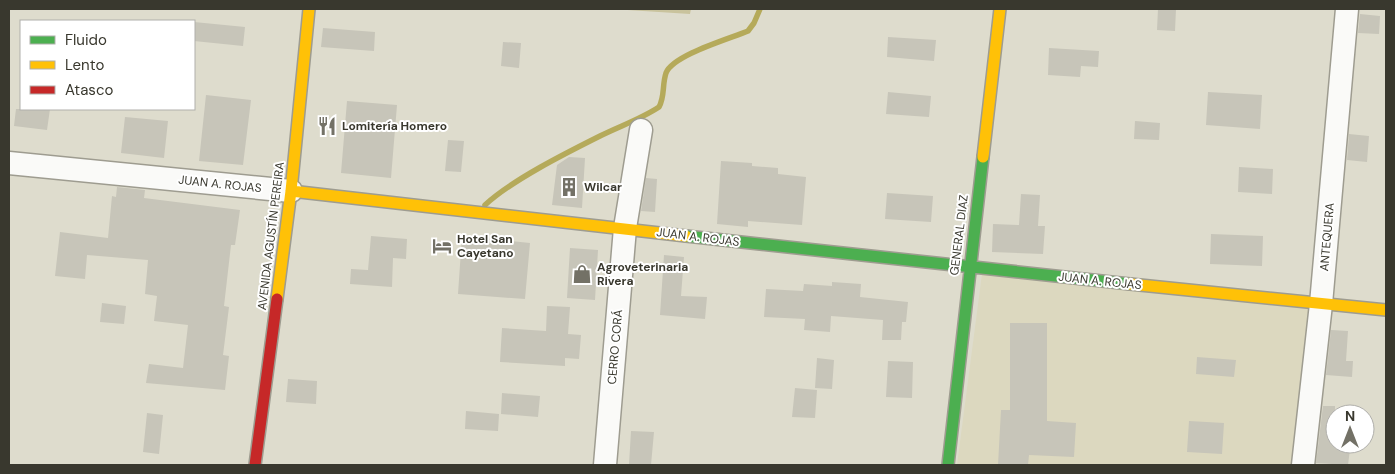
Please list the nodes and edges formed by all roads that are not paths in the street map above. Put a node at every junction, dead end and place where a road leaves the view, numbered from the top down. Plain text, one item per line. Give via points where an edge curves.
1 (309, 9) edge
2 (1000, 9) edge
3 (1347, 9) edge
4 (641, 130) dead end
5 (9, 163) edge
6 (292, 191) junction
7 (626, 228) junction
8 (969, 268) junction
9 (1321, 304) junction
10 (1386, 310) edge
11 (255, 465) edge
12 (605, 465) edge
13 (948, 465) edge
14 (1303, 465) edge

1 - 6 street, AVENIDA AGUSTÍN PEREIRA
2 - 8 street, GENERAL DIAZ
3 - 9 street, ANTEQUERA
4 - 7 street, CERRO CORÁ
5 - 6 street, JUAN A. ROJAS
6 - 7 street, JUAN A. ROJAS via 476,214
6 - 11 street, AVENIDA AGUSTÍN PEREIRA
7 - 8 street, JUAN A. ROJAS
7 - 12 street, CERRO CORÁ
8 - 9 street, JUAN A. ROJAS
8 - 13 street, GENERAL DIAZ
9 - 10 street, JUAN A. ROJAS
9 - 14 street, ANTEQUERA

